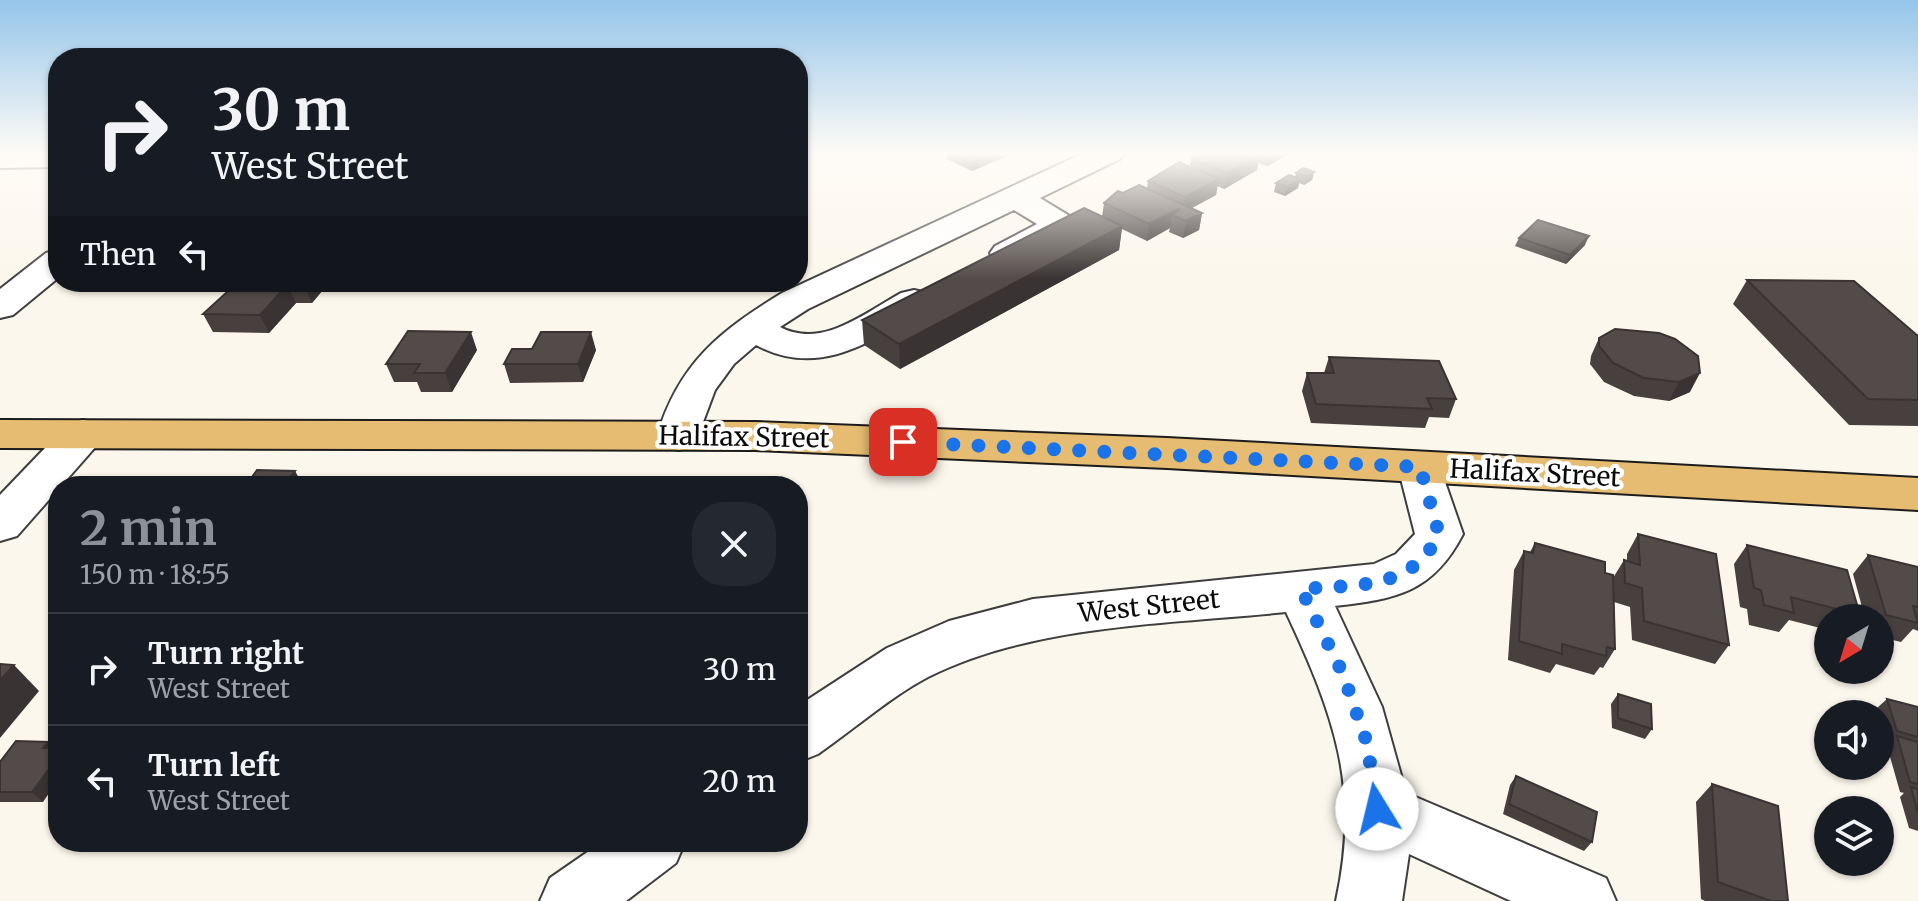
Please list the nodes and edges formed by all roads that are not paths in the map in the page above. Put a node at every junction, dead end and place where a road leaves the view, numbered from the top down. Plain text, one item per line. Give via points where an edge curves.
1 (1020, 195) edge
2 (1016, 197) junction
3 (48, 268) edge
4 (0, 307) edge
5 (752, 327) junction
6 (0, 434) edge
7 (83, 434) junction
8 (679, 436) junction
9 (1420, 467) junction
10 (1918, 494) edge
11 (0, 524) edge
12 (1301, 589) junction
13 (808, 730) edge
14 (1377, 809) junction
15 (640, 852) edge
16 (573, 901) edge
17 (1369, 901) edge
18 (1583, 901) edge

1 - 2 street
2 - 5 street via 795,301
2 - 5 street via 1056,222 1056,228 830,344 793,347
3 - 4 street
5 - 8 street via 700,377 685,405
6 - 7 main road, Halifax Street
7 - 8 main road, Halifax Street
7 - 11 street
8 - 9 main road, Halifax Street
9 - 10 main road, Halifax Street
9 - 12 street, West Street via 1439,534 1429,556 1406,573 1375,583
12 - 13 street, West Street via 1033,619 968,636 906,663
12 - 14 street via 1348,688 1367,743
14 - 17 street via 1379,836
14 - 18 street
15 - 16 street

